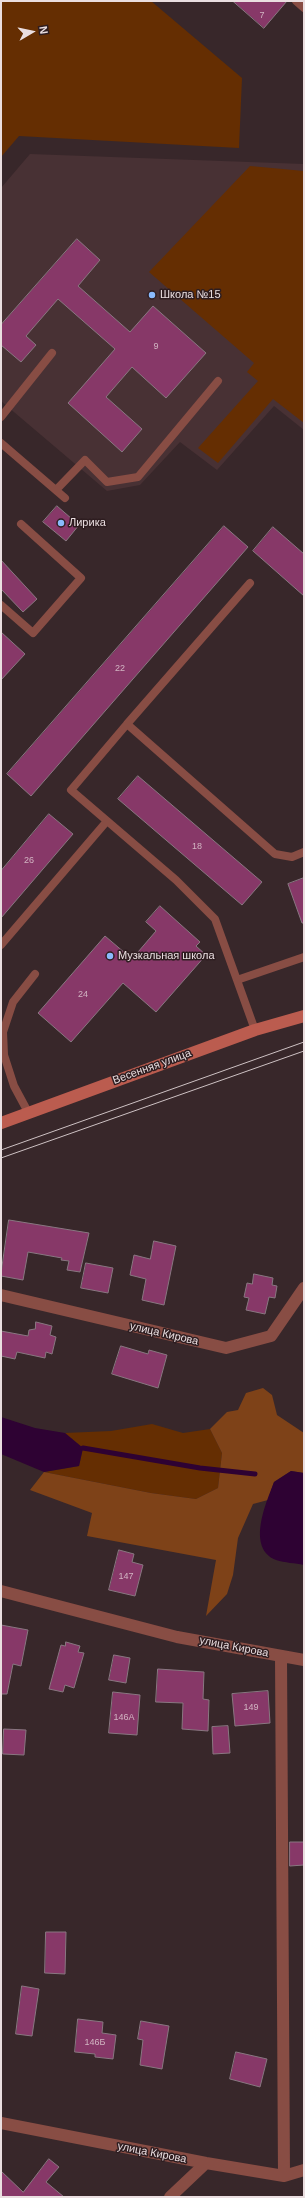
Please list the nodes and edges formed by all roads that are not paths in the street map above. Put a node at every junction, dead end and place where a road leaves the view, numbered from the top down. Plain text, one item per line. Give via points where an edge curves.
1 (296, 1) edge
2 (304, 8) edge
3 (52, 353) dead end
4 (218, 381) dead end
5 (1, 417) edge
6 (1, 443) edge
7 (56, 490) junction
8 (65, 498) dead end
9 (21, 524) dead end
10 (250, 583) dead end
11 (1, 605) edge
12 (127, 724) junction
13 (107, 821) junction
14 (304, 852) edge
15 (1, 945) edge
16 (304, 957) edge
17 (35, 974) dead end
18 (237, 980) junction
19 (304, 1016) edge
20 (255, 1030) junction
21 (28, 1112) junction
22 (1, 1123) edge
23 (304, 1288) edge
24 (1, 1295) edge
25 (1, 1591) edge
26 (282, 1656) junction
27 (304, 1660) edge
28 (1, 2123) edge
29 (206, 2163) junction
30 (304, 2170) edge
31 (284, 2176) junction
32 (170, 2197) edge

1 - 2 lane
3 - 5 lane
4 - 7 lane via 138,477 107,482 85,460
6 - 7 lane
7 - 8 lane
9 - 11 lane via 81,578 33,633
10 - 12 lane
12 - 13 lane via 71,790
12 - 14 lane via 275,854 292,857
13 - 15 lane
13 - 18 lane via 176,880 215,919
16 - 18 lane
17 - 21 lane via 13,1002 3,1032 4,1055 14,1086
18 - 20 lane
19 - 20 main road, Весенняя улица
20 - 21 main road, Весенняя улица
21 - 22 main road, Весенняя улица
23 - 24 street, улица Кирова via 270,1336 226,1348
25 - 26 street, улица Кирова via 177,1637
26 - 27 street, улица Кирова
26 - 31 street
28 - 29 street, улица Кирова
29 - 31 street, улица Кирова
29 - 32 street
30 - 31 street, улица Кирова

